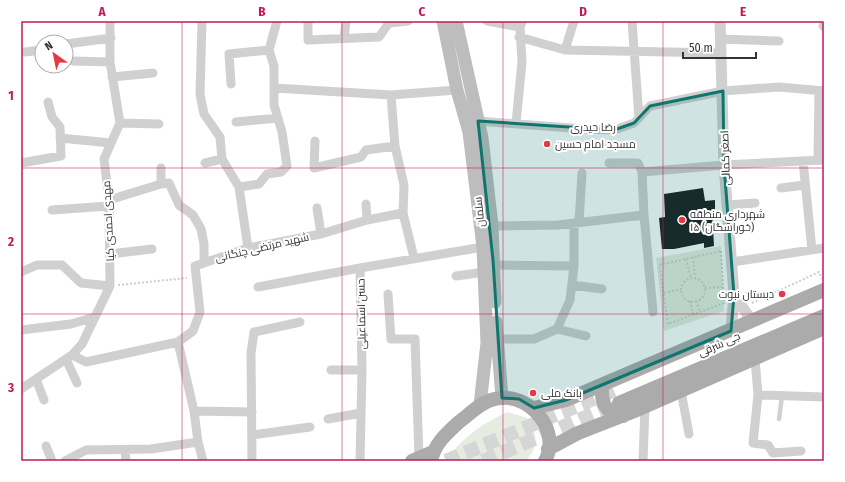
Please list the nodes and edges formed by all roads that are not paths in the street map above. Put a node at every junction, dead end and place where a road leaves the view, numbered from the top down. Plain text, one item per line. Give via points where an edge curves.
1 (110, 21) edge
2 (202, 21) edge
3 (277, 21) edge
4 (308, 21) edge
5 (346, 21) edge
6 (408, 21) edge
7 (443, 21) edge
8 (456, 21) edge
9 (487, 21) edge
10 (574, 21) edge
11 (632, 21) edge
12 (720, 21) edge
13 (521, 24) edge
14 (519, 37) junction
15 (111, 38) junction
16 (344, 38) junction
17 (720, 38) junction
18 (779, 41) dead end
19 (74, 43) edge
20 (269, 50) junction
21 (565, 50) junction
22 (34, 51) edge
23 (633, 51) junction
24 (25, 52) dead end
25 (720, 53) junction
26 (74, 61) dead end
27 (110, 62) junction
28 (153, 73) dead end
29 (112, 77) junction
30 (231, 84) dead end
31 (274, 88) junction
32 (457, 90) junction
33 (724, 91) junction
34 (822, 91) edge
35 (391, 95) junction
36 (48, 102) dead end
37 (278, 118) junction
38 (639, 118) junction
39 (478, 121) junction
40 (236, 122) dead end
41 (120, 123) junction
42 (516, 123) junction
43 (159, 124) dead end
44 (60, 138) junction
45 (315, 141) dead end
46 (111, 143) junction
47 (395, 146) junction
48 (222, 159) junction
49 (803, 160) junction
50 (821, 160) edge
51 (21, 163) edge
52 (205, 163) dead end
53 (609, 163) dead end
54 (724, 165) junction
55 (161, 168) dead end
56 (642, 172) junction
57 (582, 173) dead end
58 (161, 184) junction
59 (805, 185) junction
60 (239, 187) junction
61 (781, 188) dead end
62 (109, 203) junction
63 (755, 203) dead end
64 (366, 204) dead end
65 (727, 204) junction
66 (317, 208) dead end
67 (52, 210) dead end
68 (403, 213) junction
69 (644, 215) junction
70 (367, 220) junction
71 (577, 222) junction
72 (492, 226) junction
73 (321, 234) junction
74 (483, 247) junction
75 (248, 248) junction
76 (824, 248) edge
77 (152, 249) dead end
78 (812, 250) junction
79 (110, 254) junction
80 (414, 258) junction
81 (204, 262) junction
82 (732, 262) junction
83 (574, 266) junction
84 (360, 268) junction
85 (489, 269) junction
86 (21, 272) edge
87 (456, 276) dead end
88 (572, 285) junction
89 (110, 286) junction
90 (258, 287) dead end
91 (602, 289) dead end
92 (824, 290) edge
93 (388, 294) dead end
94 (734, 295) junction
95 (824, 298) edge
96 (653, 312) dead end
97 (824, 316) edge
98 (95, 317) junction
99 (752, 321) junction
100 (300, 322) dead end
101 (557, 329) junction
102 (21, 330) edge
103 (731, 330) junction
104 (823, 332) edge
105 (586, 336) dead end
106 (496, 339) junction
107 (178, 342) junction
108 (69, 357) junction
109 (755, 358) junction
110 (331, 370) dead end
111 (362, 370) junction
112 (36, 379) junction
113 (77, 383) dead end
114 (21, 389) edge
115 (681, 391) junction
116 (758, 395) junction
117 (782, 396) junction
118 (502, 398) junction
119 (615, 398) junction
120 (824, 398) edge
121 (44, 400) dead end
122 (480, 405) junction
123 (645, 407) junction
124 (534, 408) junction
125 (194, 411) junction
126 (252, 412) junction
127 (361, 413) junction
128 (328, 419) dead end
129 (779, 419) dead end
130 (310, 427) dead end
131 (690, 434) dead end
132 (252, 435) junction
133 (198, 442) junction
134 (46, 446) dead end
135 (125, 450) junction
136 (801, 451) dead end
137 (546, 455) edge
138 (773, 457) edge
139 (424, 458) edge
140 (52, 461) edge
141 (65, 461) edge
142 (126, 461) edge
143 (203, 461) edge
144 (252, 461) edge
145 (360, 461) edge
146 (643, 461) edge

1 - 15 street
2 - 48 street via 200,94 204,114 220,137
3 - 20 street
4 - 16 street via 308,40
5 - 16 street
6 - 16 street via 389,23 379,37
7 - 32 main road, سلمان
8 - 39 main road, سلمان
9 - 13 street
10 - 21 street
11 - 23 street
12 - 17 street, اصغر کمالی
13 - 14 street
14 - 21 street
14 - 42 street via 522,62
15 - 19 street
15 - 27 street
17 - 18 street
17 - 25 street, اصغر کمالی
20 - 30 street via 229,54
20 - 31 street via 274,66
21 - 23 street
22 - 24 street
23 - 25 street
23 - 38 street
25 - 33 street, اصغر کمالی
26 - 27 street
27 - 29 street
28 - 29 street
29 - 41 street
31 - 35 street
31 - 37 street via 274,105
32 - 35 street
32 - 74 main road, سلمان via 469,132
33 - 34 street, رضا حیدری via 779,87
33 - 38 street, رضا حیدری via 650,106
33 - 54 street, اصغر کمالی
34 - 50 street
35 - 47 street
36 - 44 street via 52,117 60,127
37 - 40 street
37 - 60 street via 287,166 281,172 267,174 259,184
38 - 42 street, رضا حیدری via 634,123 614,130
39 - 42 street, رضا حیدری
39 - 72 main road, سلمان
41 - 43 street
41 - 46 street, مهدی احمدی کیا
44 - 46 street
44 - 51 street via 61,156
45 - 47 street via 314,168 361,157 366,150
46 - 62 street, مهدی احمدی کیا via 104,159
47 - 68 street via 404,185
48 - 52 street
48 - 60 street
49 - 50 street
49 - 54 street
49 - 59 street
53 - 56 street via 638,163
54 - 56 street
54 - 65 street, اصغر کمالی
55 - 58 street
56 - 69 street
57 - 71 street
58 - 62 street
58 - 81 street via 169,183 179,205 192,216 200,229 204,244
59 - 61 street
59 - 78 street
60 - 75 street
62 - 67 street
62 - 79 street, مهدی احمدی کیا
63 - 65 street
64 - 70 street
65 - 82 street, اصغر کمالی
66 - 73 street
68 - 70 street, شهید مرتضی چنگانی
68 - 80 street
69 - 71 street
69 - 96 street
70 - 73 street, شهید مرتضی چنگانی
71 - 72 street via 558,225
71 - 83 street
72 - 85 main road, سلمان
73 - 75 street, شهید مرتضی چنگانی
74 - 80 street, حسن اسماعیلی
74 - 85 main road, سلمان
75 - 81 street, شهید مرتضی چنگانی
76 - 78 street
77 - 79 street
78 - 82 street
79 - 89 street, مهدی احمدی کیا
80 - 84 street, حسن اسماعیلی
81 - 107 street, شهید مرتضی چنگانی via 196,266 200,312 193,331
82 - 94 street, اصغر کمالی
83 - 85 street
83 - 88 street
84 - 90 street
84 - 111 street, حسن اسماعیلی
85 - 87 street
85 - 106 main road, سلمان
85 - 122 main road, سلمان via 487,343
86 - 89 street via 37,265 62,265 82,283
88 - 91 street
88 - 101 street via 570,300
89 - 98 street, مهدی احمدی کیا
92 - 99 main road
93 - 139 street via 391,339 415,339
94 - 99 street
94 - 103 street, اصغر کمالی
95 - 119 main road, جی شرقی
97 - 119 main road, جی شرقی
98 - 102 street via 71,324
98 - 108 street, مهدی احمدی کیا via 82,344
99 - 103 main road
100 - 126 street via 254,332 251,353
101 - 105 street
101 - 106 street via 534,339
103 - 119 main road
104 - 109 main road
106 - 118 main road, سلمان
107 - 108 street, شهید مرتضی چنگانی via 86,362
107 - 125 street
108 - 112 street, مهدی احمدی کیا
108 - 113 street
109 - 115 main road
109 - 116 street
110 - 111 street
111 - 127 street, حسن اسماعیلی
112 - 114 street, مهدی احمدی کیا
112 - 121 street
115 - 123 main road
115 - 131 street
116 - 117 street
116 - 138 street via 754,443 768,445
117 - 120 street
117 - 129 lane
118 - 122 main road
118 - 124 main road via 519,399
119 - 123 main road
119 - 124 main road
119 - 137 main road via 578,433
122 - 139 main road via 445,435
123 - 146 street
124 - 137 main road via 546,429
125 - 126 street
125 - 133 street
126 - 132 street
127 - 128 street
127 - 145 street, حسن اسماعیلی
130 - 132 street
132 - 144 street
133 - 135 street
133 - 143 street
134 - 140 street
135 - 141 street via 86,450
135 - 142 street
136 - 138 street

